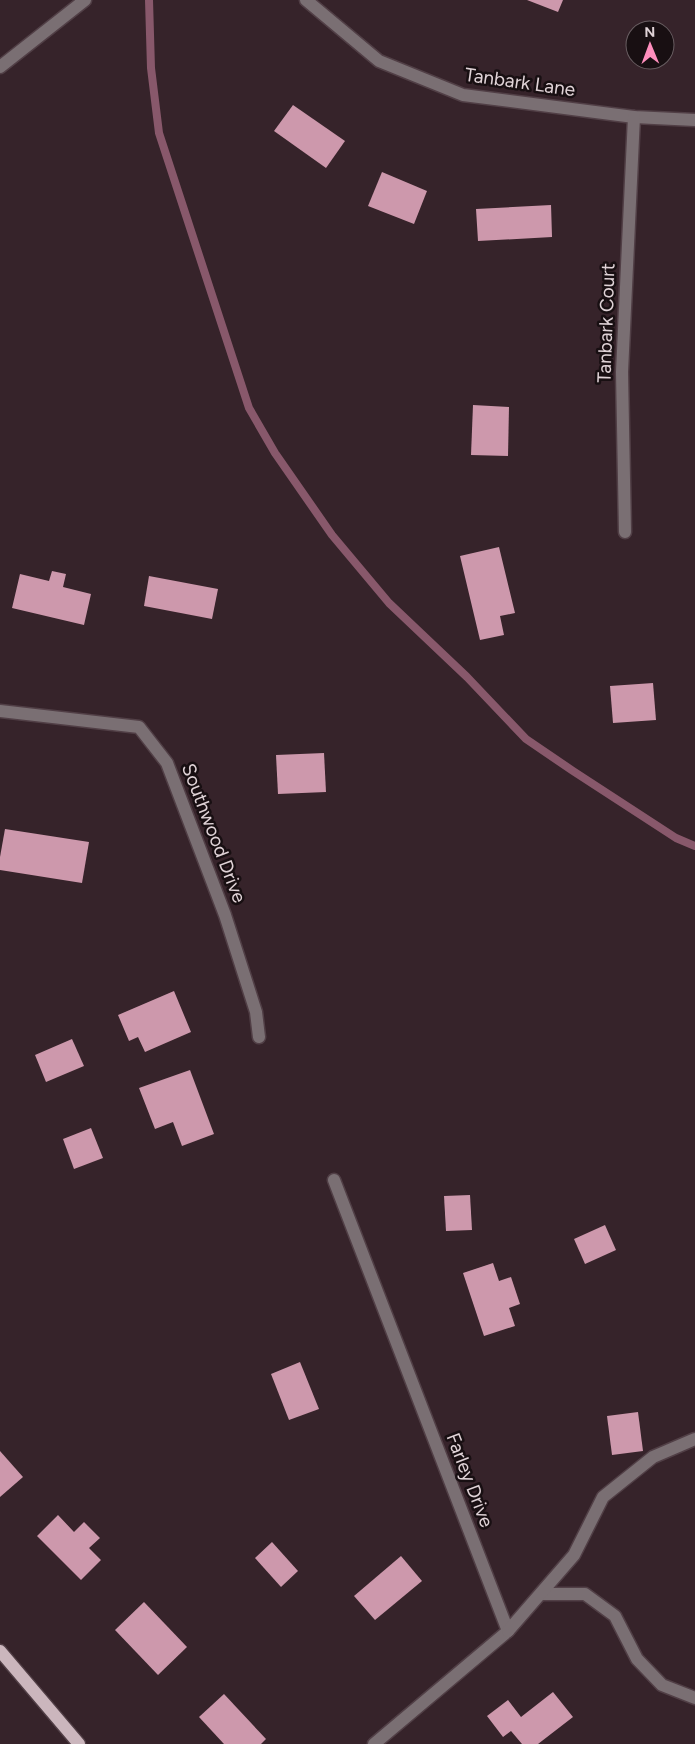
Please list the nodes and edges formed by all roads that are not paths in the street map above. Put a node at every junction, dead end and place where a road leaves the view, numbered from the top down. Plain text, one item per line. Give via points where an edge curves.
1 (85, 0) edge
2 (306, 0) edge
3 (0, 67) edge
4 (634, 117) junction
5 (695, 120) edge
6 (625, 532) dead end
7 (0, 710) edge
8 (259, 1037) dead end
9 (334, 1180) dead end
10 (695, 1439) edge
11 (540, 1594) junction
12 (508, 1631) junction
13 (0, 1651) edge
14 (695, 1698) edge
15 (79, 1744) edge
16 (374, 1744) edge

1 - 3 street
2 - 4 street, Tanbark Lane via 379,61 463,95
4 - 5 street, Tanbark Lane
4 - 6 street, Tanbark Court via 622,372
7 - 8 street, Southwood Drive via 138,727 150,741 167,763 225,915 256,1012
9 - 12 street, Farley Drive
10 - 11 street via 653,1457 603,1497 574,1556
11 - 12 street
11 - 14 street via 585,1594 615,1616 637,1659 662,1685
12 - 16 street
13 - 15 main road

